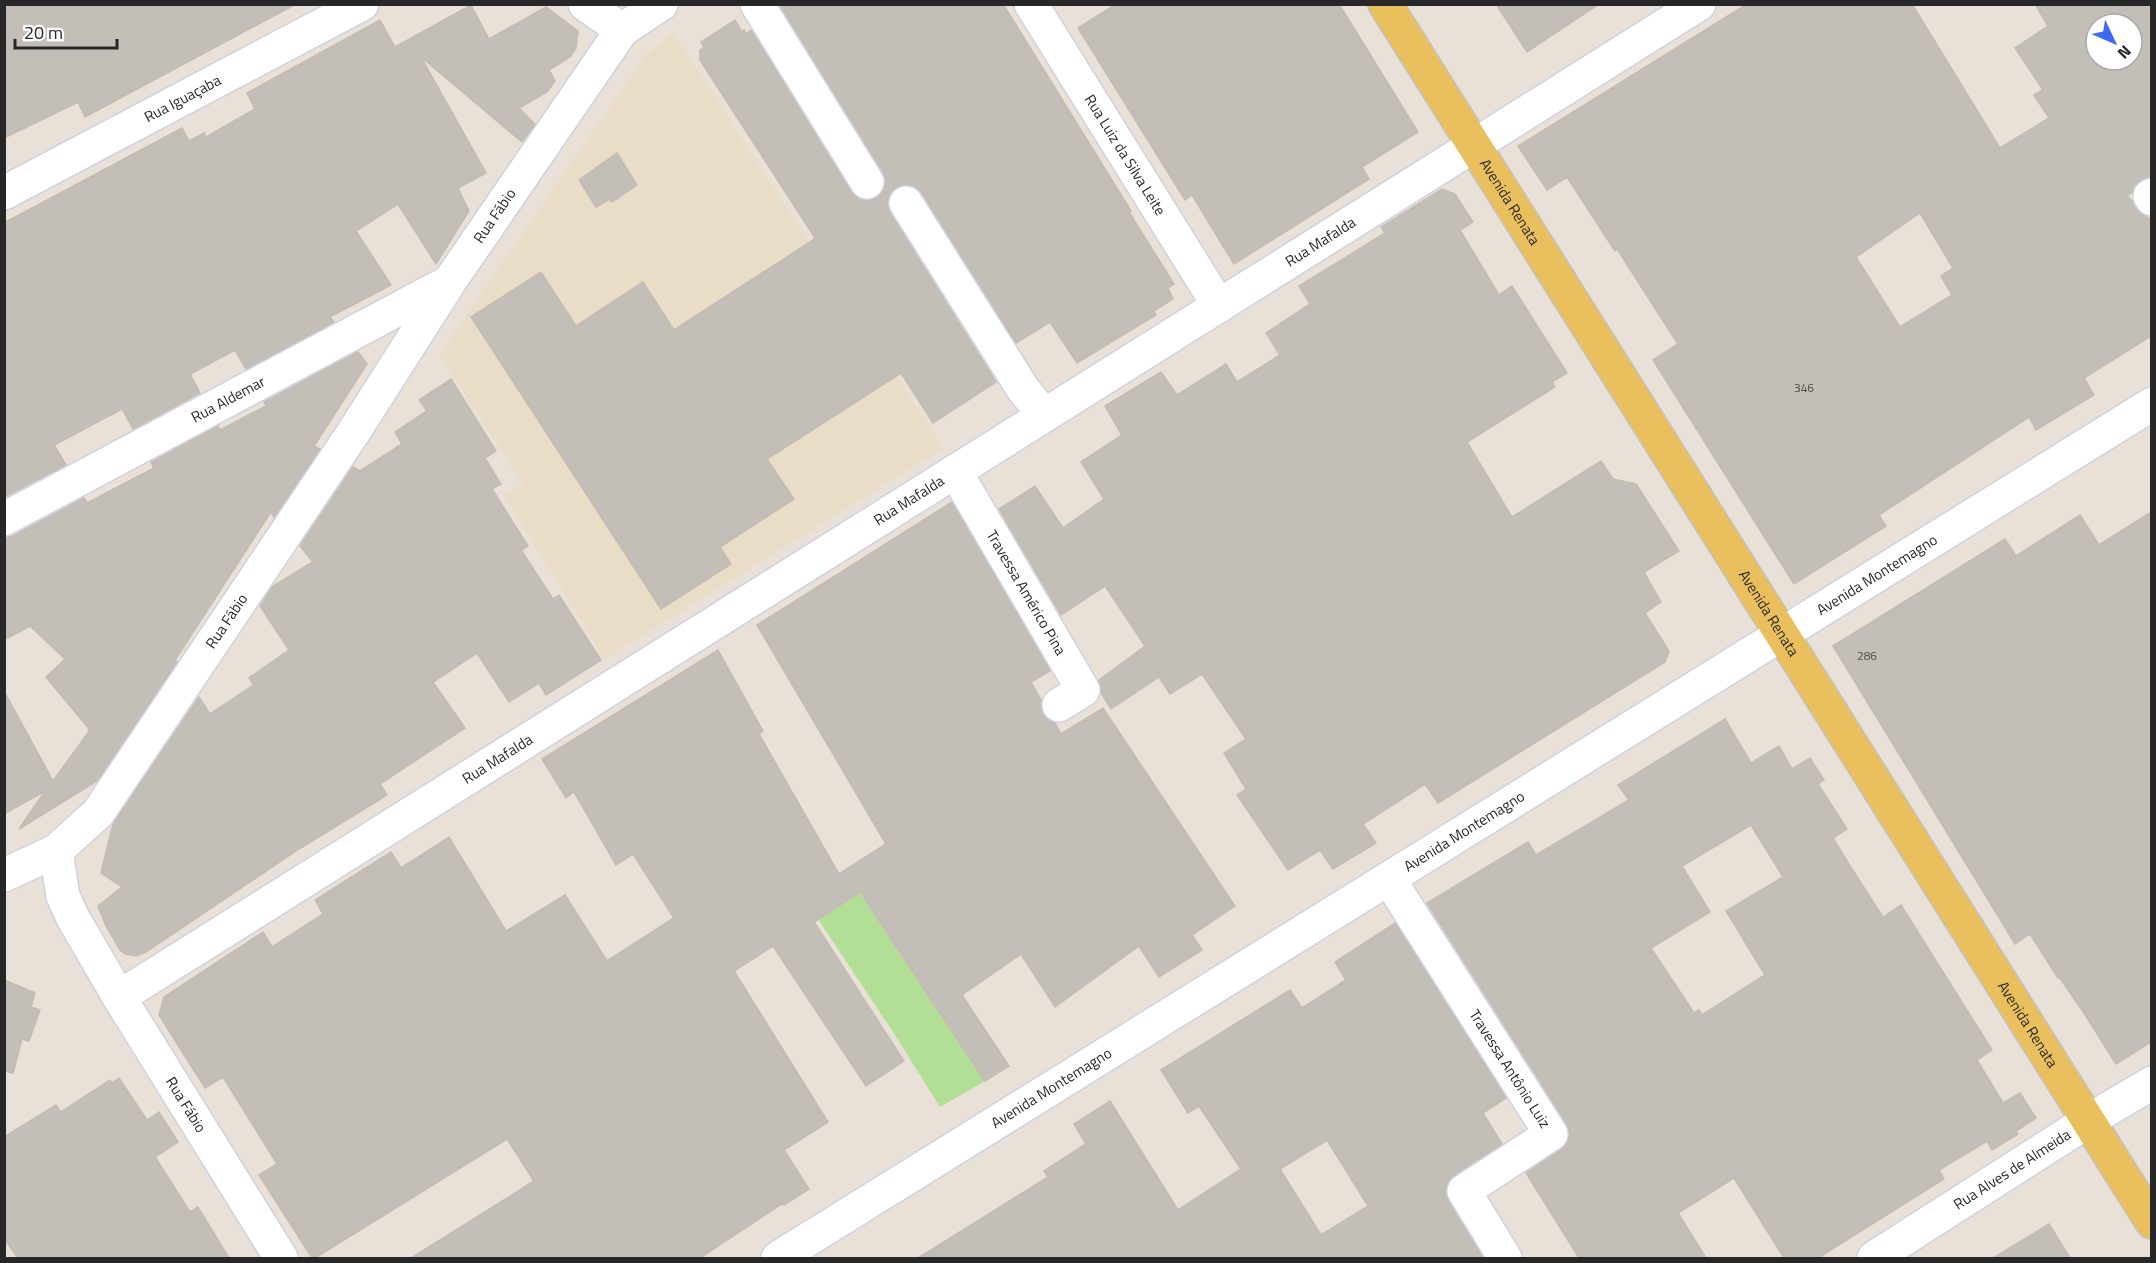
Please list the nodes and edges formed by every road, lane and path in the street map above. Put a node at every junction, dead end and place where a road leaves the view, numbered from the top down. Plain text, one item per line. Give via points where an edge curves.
1 (362, 4) edge
2 (585, 4) edge
3 (661, 4) edge
4 (757, 4) edge
5 (1031, 4) edge
6 (1385, 4) edge
7 (1700, 4) edge
8 (622, 30) junction
9 (1474, 146) junction
10 (867, 182) dead end
11 (4, 193) edge
12 (906, 203) dead end
13 (450, 281) junction
14 (1219, 306) junction
15 (2151, 404) edge
16 (1044, 415) junction
17 (955, 471) junction
18 (4, 519) edge
19 (1782, 634) junction
20 (1059, 705) dead end
21 (56, 851) junction
22 (4, 875) edge
23 (1389, 879) junction
24 (119, 997) junction
25 (2151, 1083) edge
26 (2088, 1121) junction
27 (2151, 1222) edge
28 (281, 1258) edge
29 (778, 1258) edge
30 (1505, 1258) edge
31 (1874, 1258) edge

1 - 11 street, Rua Iguaçaba
2 - 8 street
3 - 8 street, Rua Fábio
4 - 10 street
5 - 14 street, Rua Luiz da Silva Leite
6 - 9 main road, Avenida Renata
7 - 9 street, Rua Mafalda
8 - 13 street, Rua Fábio
9 - 14 street, Rua Mafalda
9 - 19 main road, Avenida Renata
12 - 16 street via 1023,389
13 - 18 street, Rua Aldemar
13 - 21 street, Rua Fábio via 98,813
14 - 16 street, Rua Mafalda
15 - 19 street, Avenida Montemagno
16 - 17 street, Rua Mafalda
17 - 20 street, Travessa Américo Pina via 1083,690
17 - 24 street, Rua Mafalda
19 - 23 street, Avenida Montemagno
19 - 26 main road, Avenida Renata
21 - 22 street
21 - 24 street, Rua Fábio via 63,896
23 - 29 street, Avenida Montemagno
23 - 30 street, Travessa Antônio Luiz via 1551,1134 1464,1191
24 - 28 street, Rua Fábio
25 - 26 street, Rua Alves de Almeida
26 - 27 main road, Avenida Renata
26 - 31 street, Rua Alves de Almeida

